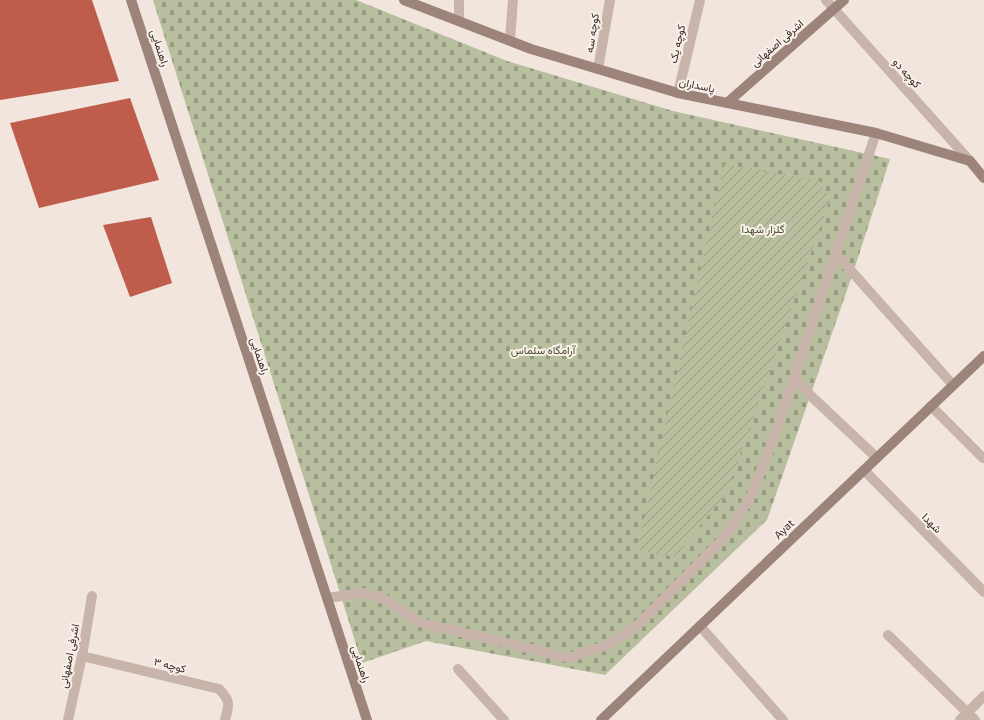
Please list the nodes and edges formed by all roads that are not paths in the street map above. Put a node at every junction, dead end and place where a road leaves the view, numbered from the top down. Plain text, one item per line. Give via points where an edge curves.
1 (131, 0) edge
2 (404, 0) edge
3 (459, 0) edge
4 (513, 0) edge
5 (610, 0) edge
6 (700, 0) edge
7 (826, 0) edge
8 (844, 0) edge
9 (834, 9) junction
10 (459, 21) junction
11 (510, 40) junction
12 (598, 69) junction
13 (678, 93) junction
14 (727, 103) junction
15 (876, 133) junction
16 (970, 161) junction
17 (984, 178) edge
18 (836, 254) junction
19 (984, 356) edge
20 (794, 378) junction
21 (953, 385) junction
22 (931, 406) junction
23 (877, 458) junction
24 (983, 458) edge
25 (864, 470) junction
26 (984, 592) edge
27 (92, 596) dead end
28 (327, 598) junction
29 (700, 626) junction
30 (888, 635) dead end
31 (82, 656) junction
32 (458, 669) dead end
33 (984, 696) edge
34 (971, 716) edge
35 (68, 720) edge
36 (225, 720) edge
37 (367, 720) edge
38 (504, 720) edge
39 (601, 720) edge
40 (783, 720) edge
41 (960, 720) edge

1 - 28 street, راهنمایی
2 - 10 street, پاسداران
3 - 10 street
4 - 11 street
5 - 12 street, کوچه سه
6 - 13 street, کوچه یک
7 - 9 street, کوچه دو
8 - 9 street, اشرفی اصفهانی
9 - 14 street, اشرفی اصفهانی
9 - 16 street, کوچه دو
10 - 11 street, پاسداران
11 - 12 street, پاسداران
12 - 13 street, پاسداران
13 - 14 street, پاسداران
14 - 15 street, پاسداران
15 - 16 street, پاسداران
15 - 18 street
16 - 17 street
18 - 20 street
18 - 21 street
19 - 21 street, Ayat
20 - 23 street
20 - 28 street via 751,496 724,538 638,625 608,645 569,658 418,622 386,600 363,593
21 - 22 street, Ayat
22 - 23 street, Ayat
22 - 24 street
23 - 25 street, Ayat
25 - 26 street, شهدا
25 - 29 street, Ayat
27 - 31 street, اشرفی اصفهانی
28 - 37 street, راهنمایی
29 - 39 street, Ayat
29 - 40 street
30 - 34 street
31 - 35 street, اشرفی اصفهانی
31 - 36 street, کوچه ۳ via 219,689 226,696 229,706
32 - 38 street
33 - 34 street
34 - 41 street

